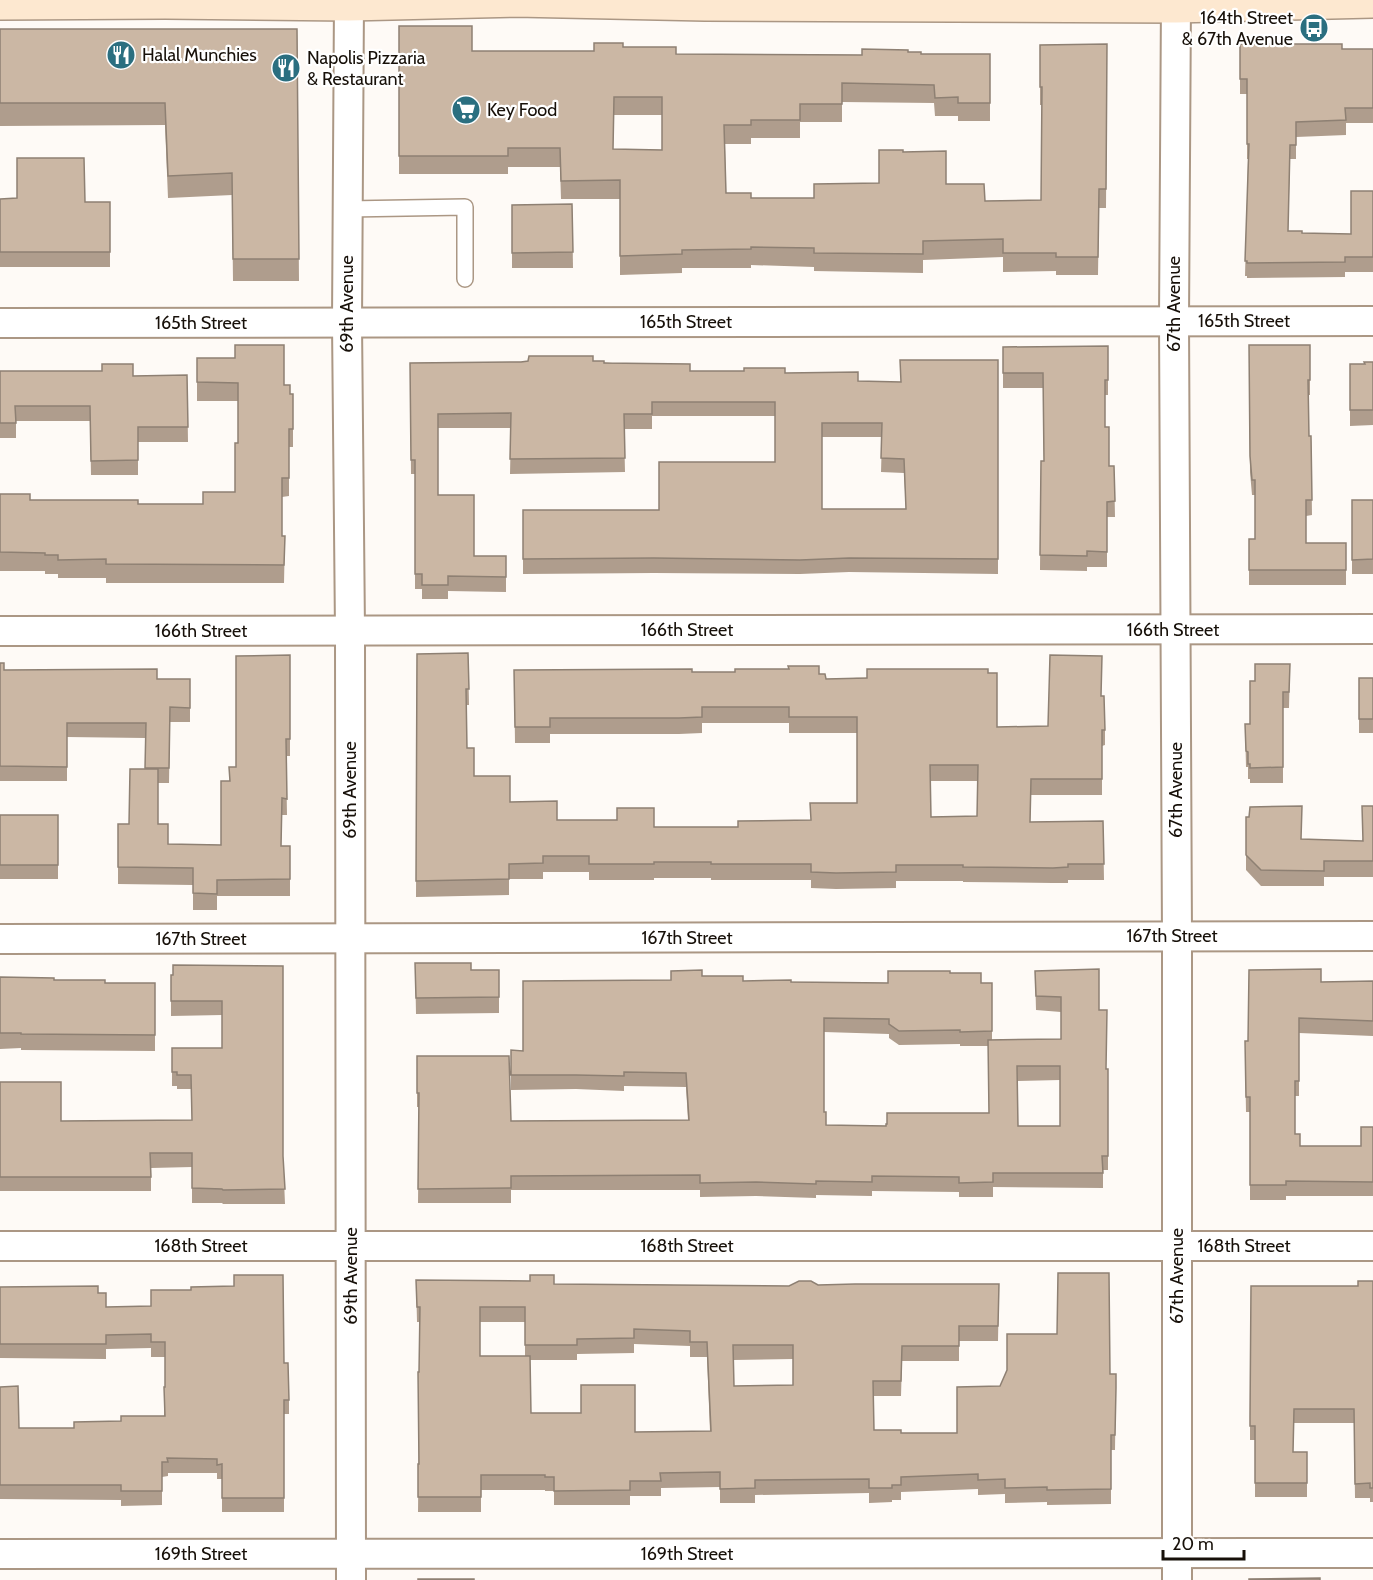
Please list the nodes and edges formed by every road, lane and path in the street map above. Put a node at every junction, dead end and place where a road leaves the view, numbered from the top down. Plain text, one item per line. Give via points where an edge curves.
1 (1373, 1) edge
2 (349, 2) edge
3 (0, 3) edge
4 (1176, 3) edge
5 (347, 209) junction
6 (465, 279) dead end
7 (1174, 321) junction
8 (1373, 321) edge
9 (0, 323) edge
10 (347, 323) junction
11 (1373, 629) edge
12 (350, 630) junction
13 (1174, 630) junction
14 (0, 631) edge
15 (1177, 936) junction
16 (1373, 936) edge
17 (0, 939) edge
18 (350, 939) junction
19 (0, 1246) edge
20 (351, 1246) junction
21 (1177, 1246) junction
22 (1373, 1246) edge
23 (1373, 1553) edge
24 (0, 1554) edge
25 (351, 1567) edge
26 (1177, 1567) edge

1 - 4 street
2 - 3 street
2 - 4 street
2 - 5 street, 69th Avenue
4 - 7 street, 67th Avenue
5 - 6 lane via 465,207
5 - 10 street, 69th Avenue
7 - 8 street, 165th Street
7 - 10 street, 165th Street
7 - 13 street, 67th Avenue
9 - 10 street, 165th Street
10 - 12 street, 69th Avenue
11 - 13 street, 166th Street
12 - 13 street, 166th Street
12 - 14 street, 166th Street
12 - 18 street, 69th Avenue
13 - 15 street, 67th Avenue
15 - 16 street, 167th Street
15 - 18 street, 167th Street
15 - 21 street, 67th Avenue
17 - 18 street, 167th Street
18 - 20 street, 69th Avenue
19 - 20 street, 168th Street
20 - 21 street, 168th Street
20 - 25 street, 69th Avenue
21 - 22 street, 168th Street
21 - 26 street, 67th Avenue
23 - 26 street, 169th Street
24 - 25 street, 169th Street
25 - 26 street, 169th Street

